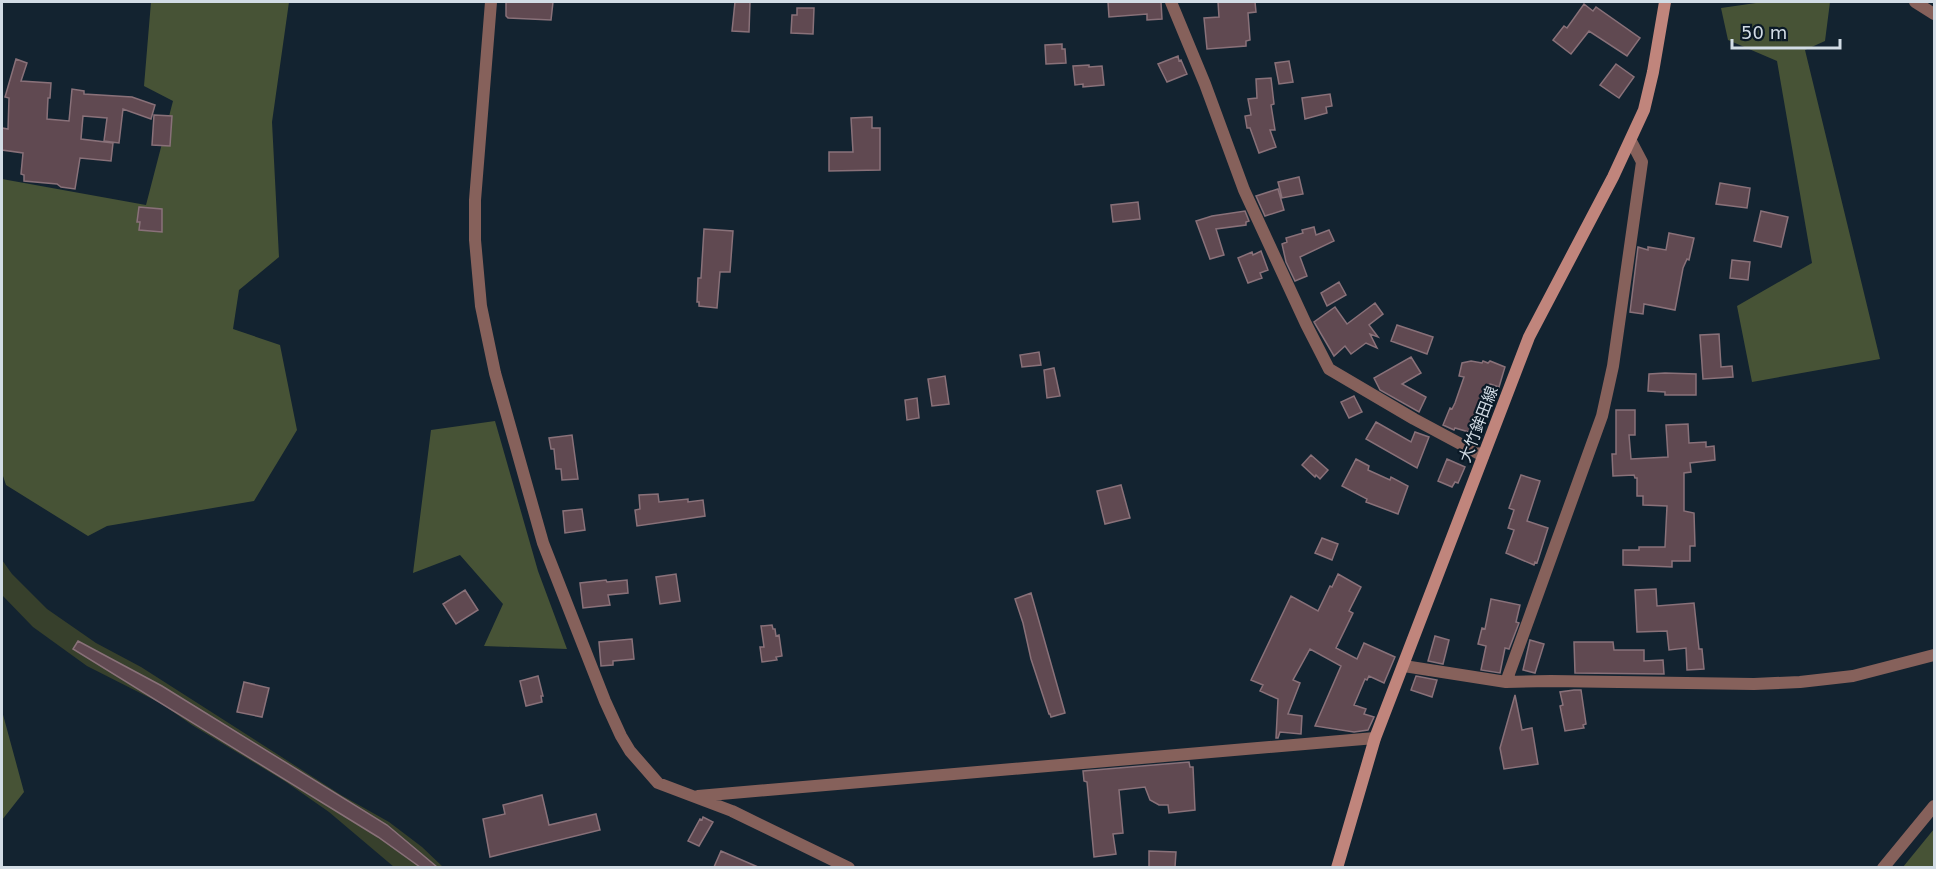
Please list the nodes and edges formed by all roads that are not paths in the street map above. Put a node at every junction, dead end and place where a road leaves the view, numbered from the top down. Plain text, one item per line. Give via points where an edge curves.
1 (491, 2) edge
2 (1171, 2) edge
3 (1665, 2) edge
4 (1915, 2) edge
5 (1935, 14) edge
6 (1630, 141) junction
7 (1484, 456) junction
8 (1935, 656) edge
9 (1404, 666) junction
10 (1506, 682) junction
11 (1376, 738) junction
12 (695, 797) junction
13 (1935, 806) edge
14 (849, 867) edge
15 (1337, 867) edge
16 (1883, 867) edge

1 - 12 street via 475,230 481,306 495,373 543,543 621,736 658,783
2 - 7 street via 1244,189 1329,369
3 - 6 main road, 大竹鉾田線 via 1644,110
4 - 5 street
6 - 7 main road, 大竹鉾田線 via 1529,337
6 - 10 street via 1642,162 1613,366 1602,416
7 - 9 main road, 大竹鉾田線
8 - 10 street via 1853,676 1800,682
9 - 10 street
9 - 11 main road, 大竹鉾田線
11 - 12 street
11 - 15 main road, 大竹鉾田線
12 - 14 street
13 - 16 street

